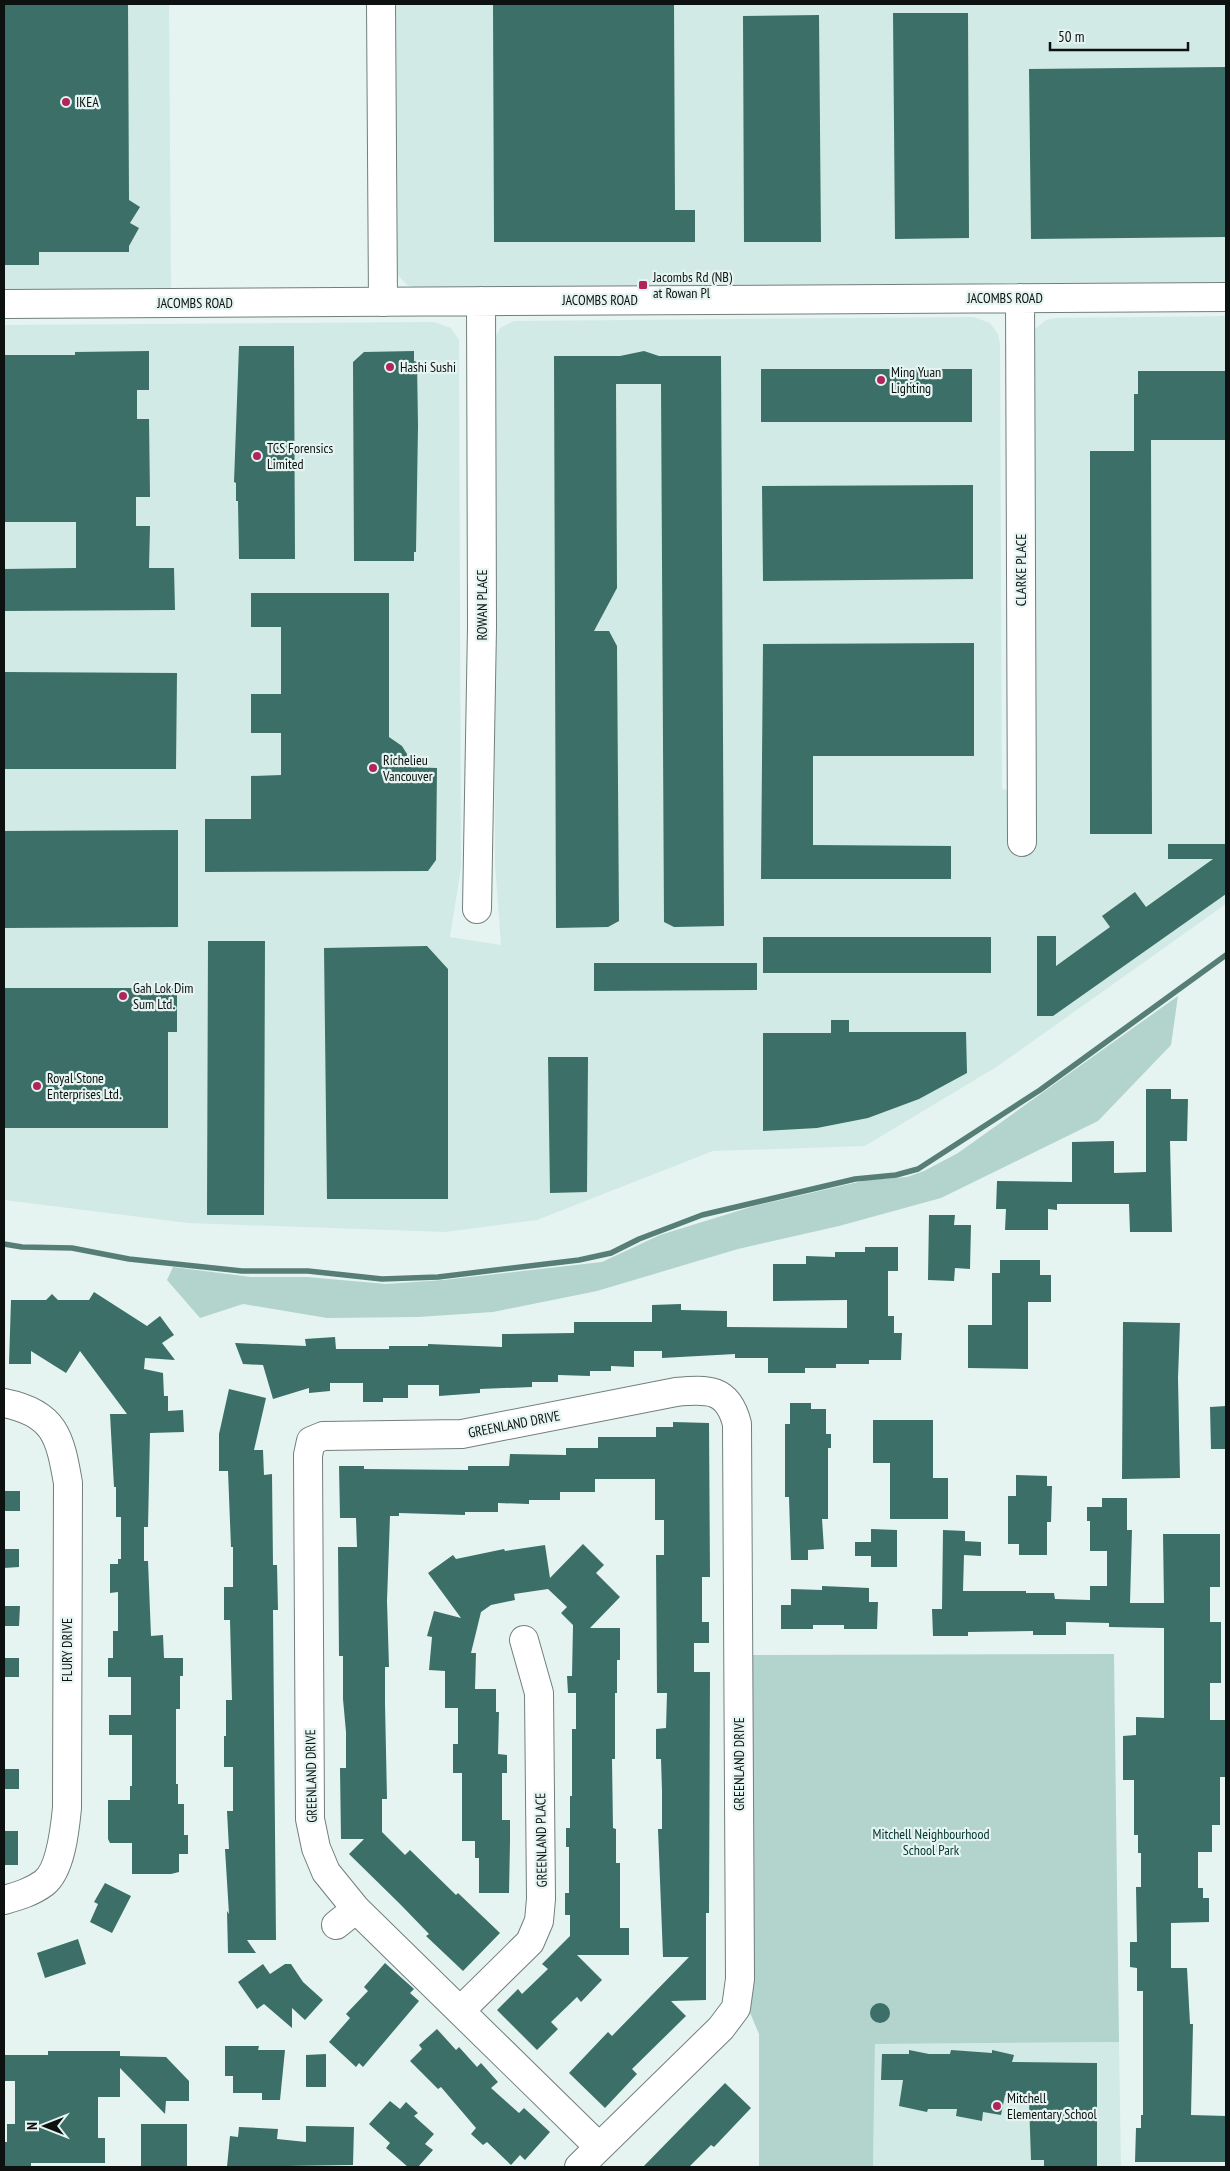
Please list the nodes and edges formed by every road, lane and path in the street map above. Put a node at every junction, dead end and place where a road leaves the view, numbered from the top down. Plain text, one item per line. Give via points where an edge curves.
1 (381, 4) edge
2 (1226, 297) edge
3 (1020, 298) junction
4 (481, 301) junction
5 (383, 302) junction
6 (4, 304) edge
7 (1022, 842) dead end
8 (477, 909) dead end
9 (4, 1403) edge
10 (524, 1640) dead end
11 (4, 1900) edge
12 (460, 2011) junction
13 (598, 2146) junction
14 (579, 2167) edge

1 - 5 main road
2 - 3 main road, JACOMBS ROAD
3 - 4 main road, JACOMBS ROAD
3 - 7 main road, CLARKE PLACE
4 - 5 main road, JACOMBS ROAD
4 - 8 main road, ROWAN PLACE via 482,627
5 - 6 main road, JACOMBS ROAD
9 - 11 main road, FLURY DRIVE via 30,1409 47,1422 62,1445 68,1493 67,1808 64,1837 46,1882 25,1894
10 - 12 main road, GREENLAND PLACE via 539,1693 539,1921 530,1942
12 - 13 main road, GREENLAND DRIVE
12 - 13 main road, GREENLAND DRIVE via 346,1917 316,1848 310,1818 308,1455 311,1441 323,1436 462,1434 676,1392 705,1390 722,1397 733,1408 737,1424 740,1980 736,2008 721,2028
13 - 14 main road, GREENLAND DRIVE

